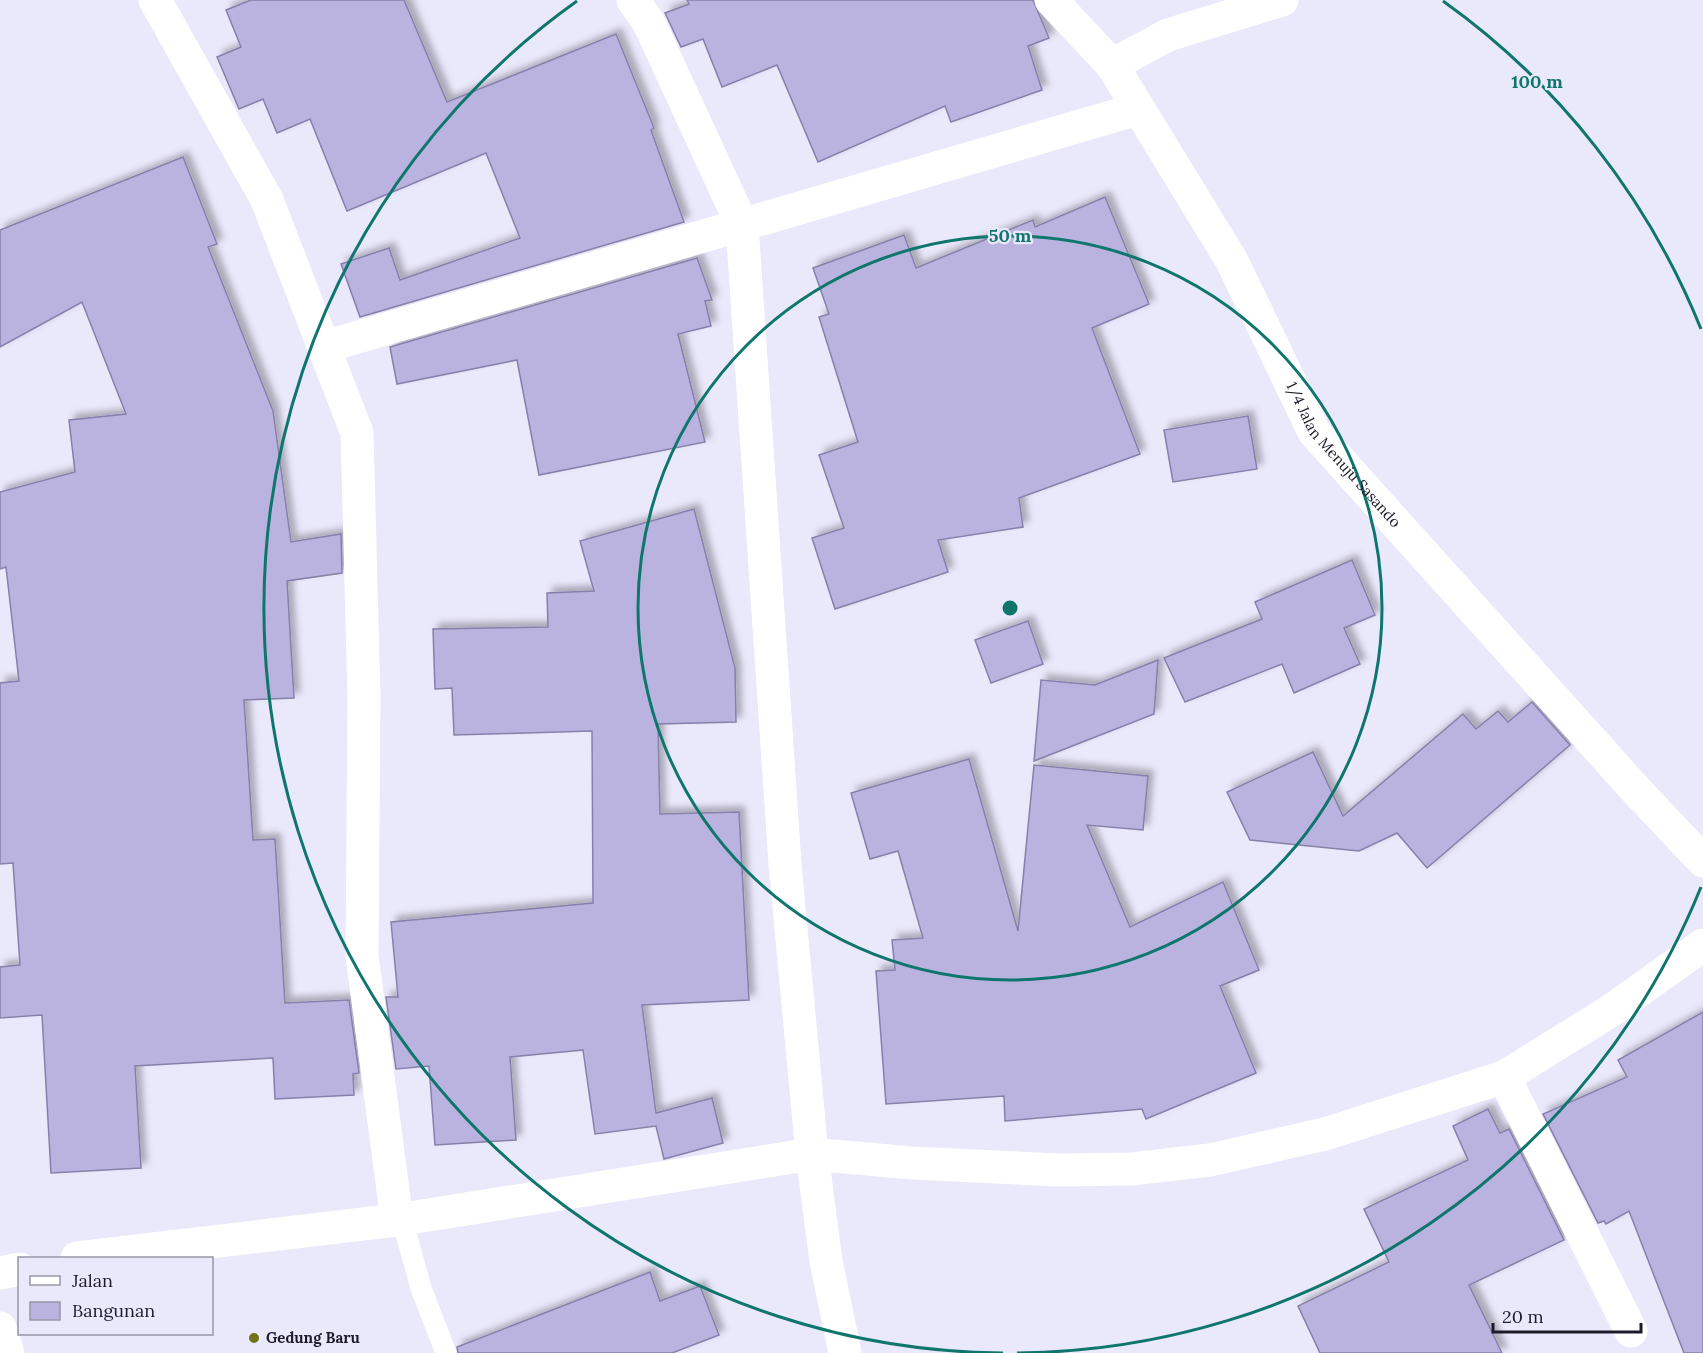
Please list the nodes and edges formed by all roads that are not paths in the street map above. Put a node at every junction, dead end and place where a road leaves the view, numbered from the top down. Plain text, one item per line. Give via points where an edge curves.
1 (155, 0) edge
2 (633, 0) edge
3 (1051, 0) edge
4 (1282, 0) edge
5 (1112, 66) junction
6 (1138, 110) junction
7 (742, 225) junction
8 (324, 347) junction
9 (1703, 861) edge
10 (1703, 945) edge
11 (1504, 1077) junction
12 (812, 1154) junction
13 (400, 1219) junction
14 (85, 1257) edge
15 (18, 1269) edge
16 (0, 1273) edge
17 (0, 1328) edge
18 (1631, 1331) dead end
19 (8, 1353) edge
20 (446, 1353) edge
21 (845, 1353) edge

1 - 8 street via 267,200
2 - 7 street via 649,23
3 - 5 street, 1/4 Jalan Menuju Sasando
4 - 5 street via 1168,35
5 - 6 street, 1/4 Jalan Menuju Sasando
6 - 7 street
6 - 9 street, 1/4 Jalan Menuju Sasando via 1232,261 1314,432
7 - 8 street
7 - 12 street via 785,864
8 - 13 street via 357,433 364,697 362,957
10 - 11 street via 1612,1010
11 - 12 street via 1325,1134 1210,1160 1142,1168 1058,1170
11 - 18 street
12 - 13 street
12 - 21 street via 826,1262
13 - 14 street
13 - 20 lane
15 - 16 street
17 - 19 street

